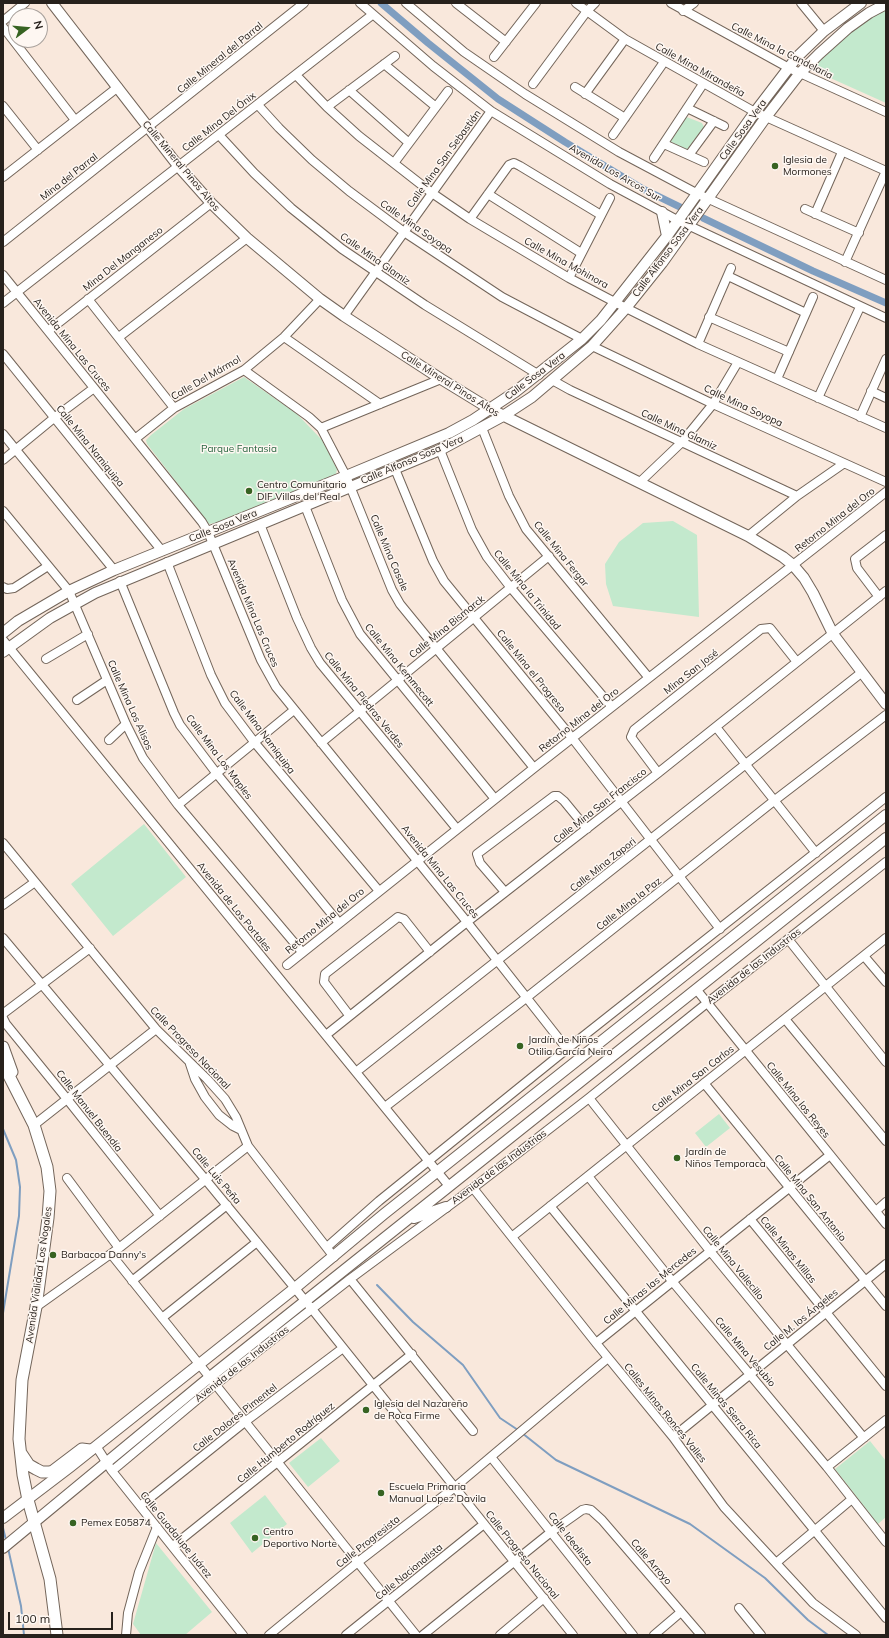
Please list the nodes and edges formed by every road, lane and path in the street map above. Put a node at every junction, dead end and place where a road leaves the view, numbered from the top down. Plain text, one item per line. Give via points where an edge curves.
1 (25, 3) edge
2 (52, 3) edge
3 (304, 3) edge
4 (360, 3) edge
5 (406, 3) edge
6 (456, 3) edge
7 (576, 3) edge
8 (595, 3) edge
9 (671, 3) edge
10 (694, 3) edge
11 (800, 3) edge
12 (861, 3) edge
13 (534, 4) edge
14 (886, 4) edge
15 (587, 11) junction
16 (683, 11) junction
17 (372, 15) junction
18 (3, 21) edge
19 (3, 27) edge
20 (824, 31) junction
21 (625, 39) junction
22 (506, 42) junction
23 (395, 56) dead end
24 (494, 57) dead end
25 (664, 62) junction
26 (384, 64) junction
27 (789, 68) junction
28 (800, 73) junction
29 (296, 75) junction
30 (533, 84) dead end
31 (703, 84) junction
32 (118, 87) junction
33 (574, 87) dead end
34 (349, 90) junction
35 (448, 91) dead end
36 (585, 94) junction
37 (258, 105) junction
38 (3, 106) edge
39 (327, 107) junction
40 (436, 107) junction
41 (687, 108) junction
42 (491, 111) junction
43 (756, 112) junction
44 (886, 112) edge
45 (766, 117) junction
46 (625, 118) junction
47 (75, 120) junction
48 (714, 121) junction
49 (724, 126) dead end
50 (148, 128) junction
51 (219, 135) junction
52 (613, 135) dead end
53 (409, 143) junction
54 (664, 144) junction
55 (38, 150) junction
56 (842, 152) junction
57 (689, 156) junction
58 (654, 158) dead end
59 (704, 162) dead end
60 (394, 163) junction
61 (178, 166) junction
62 (886, 171) edge
63 (3, 177) edge
64 (432, 193) junction
65 (488, 194) junction
66 (698, 194) junction
67 (610, 198) dead end
68 (708, 199) junction
69 (210, 203) junction
70 (805, 210) dead end
71 (662, 212) junction
72 (815, 214) junction
73 (601, 215) junction
74 (470, 219) junction
75 (679, 221) junction
76 (689, 226) junction
77 (404, 232) junction
78 (858, 232) junction
79 (667, 236) junction
80 (247, 238) junction
81 (3, 242) edge
82 (581, 253) junction
83 (845, 262) junction
84 (376, 271) junction
85 (3, 275) edge
86 (568, 278) junction
87 (886, 280) edge
88 (16, 292) junction
89 (813, 297) dead end
90 (88, 299) junction
91 (320, 299) junction
92 (616, 302) junction
93 (3, 303) edge
94 (860, 306) junction
95 (626, 308) junction
96 (806, 313) junction
97 (344, 316) junction
98 (709, 317) junction
99 (886, 318) edge
100 (48, 331) junction
101 (119, 337) junction
102 (284, 337) junction
103 (582, 339) junction
104 (698, 344) junction
105 (592, 346) junction
106 (789, 352) junction
107 (3, 354) edge
108 (886, 359) edge
109 (738, 362) junction
110 (244, 370) junction
111 (538, 375) junction
112 (441, 379) junction
113 (777, 379) junction
114 (552, 380) junction
115 (94, 388) junction
116 (871, 391) junction
117 (818, 398) junction
118 (886, 398) edge
119 (380, 404) junction
120 (713, 404) junction
121 (174, 408) junction
122 (490, 409) junction
123 (503, 416) junction
124 (860, 417) junction
125 (54, 418) junction
126 (321, 428) junction
127 (482, 428) junction
128 (886, 428) edge
129 (3, 434) edge
130 (135, 439) junction
131 (682, 442) junction
132 (16, 450) junction
133 (440, 450) junction
134 (3, 460) edge
135 (843, 464) junction
136 (395, 469) junction
137 (346, 476) junction
138 (640, 482) junction
139 (886, 482) edge
140 (350, 486) junction
141 (886, 492) edge
142 (797, 496) junction
143 (305, 506) junction
144 (3, 511) edge
145 (260, 524) junction
146 (208, 532) junction
147 (886, 535) edge
148 (748, 536) junction
149 (213, 543) junction
150 (162, 551) junction
151 (549, 556) junction
152 (167, 562) junction
153 (793, 565) junction
154 (48, 566) junction
155 (114, 570) junction
156 (120, 581) junction
157 (3, 587) edge
158 (511, 588) junction
159 (68, 591) junction
160 (886, 591) edge
161 (879, 596) junction
162 (75, 603) junction
163 (474, 618) junction
164 (3, 633) edge
165 (88, 634) junction
166 (833, 634) junction
167 (5, 646) edge
168 (436, 649) junction
169 (46, 659) dead end
170 (797, 662) junction
171 (861, 673) junction
172 (649, 678) junction
173 (107, 680) junction
174 (399, 680) junction
175 (77, 700) dead end
176 (886, 704) edge
177 (612, 707) junction
178 (294, 710) junction
179 (360, 712) junction
180 (886, 715) edge
181 (126, 724) junction
182 (716, 727) junction
183 (573, 739) junction
184 (109, 740) dead end
185 (255, 743) junction
186 (321, 743) junction
187 (746, 764) junction
188 (534, 768) junction
189 (658, 773) junction
190 (217, 774) junction
191 (886, 797) edge
192 (495, 799) junction
193 (775, 800) junction
194 (622, 802) junction
195 (178, 805) junction
196 (886, 815) edge
197 (587, 828) junction
198 (457, 829) junction
199 (886, 838) edge
200 (650, 841) junction
201 (3, 843) edge
202 (816, 853) junction
203 (417, 860) junction
204 (886, 862) edge
205 (679, 877) junction
206 (35, 882) junction
207 (379, 891) junction
208 (505, 892) junction
209 (3, 905) edge
210 (467, 922) junction
211 (339, 923) junction
212 (720, 929) junction
213 (3, 938) edge
214 (886, 938) edge
215 (788, 940) junction
216 (90, 948) junction
217 (302, 952) junction
218 (430, 952) junction
219 (864, 956) junction
220 (497, 961) junction
221 (287, 965) dead end
222 (886, 982) edge
223 (42, 985) junction
224 (825, 987) junction
225 (696, 989) junction
226 (526, 998) junction
227 (707, 1003) junction
228 (349, 1015) junction
229 (3, 1017) edge
230 (785, 1019) junction
231 (156, 1029) junction
232 (326, 1035) junction
233 (3, 1047) edge
234 (566, 1049) junction
235 (745, 1050) junction
236 (886, 1062) edge
237 (190, 1063) junction
238 (3, 1064) edge
239 (110, 1065) junction
240 (356, 1072) junction
241 (14, 1083) junction
242 (704, 1083) junction
243 (589, 1098) junction
244 (67, 1099) junction
245 (385, 1107) junction
246 (34, 1125) junction
247 (241, 1130) junction
248 (886, 1141) edge
249 (626, 1145) junction
250 (248, 1146) junction
251 (830, 1155) junction
252 (429, 1161) junction
253 (438, 1172) junction
254 (588, 1176) junction
255 (67, 1178) dead end
256 (206, 1179) junction
257 (449, 1186) junction
258 (789, 1187) junction
259 (474, 1188) junction
260 (886, 1202) edge
261 (227, 1206) junction
262 (550, 1206) junction
263 (446, 1207) junction
264 (876, 1211) junction
265 (160, 1216) junction
266 (750, 1219) junction
267 (406, 1221) junction
268 (886, 1224) edge
269 (513, 1236) junction
270 (257, 1242) junction
271 (327, 1247) junction
272 (119, 1248) junction
273 (710, 1251) junction
274 (110, 1254) junction
275 (334, 1256) junction
276 (886, 1264) edge
277 (350, 1280) junction
278 (132, 1281) junction
279 (672, 1281) junction
280 (866, 1281) junction
281 (295, 1288) junction
282 (309, 1305) junction
283 (886, 1306) edge
284 (36, 1307) junction
285 (636, 1310) junction
286 (827, 1313) junction
287 (162, 1318) junction
288 (596, 1343) junction
289 (787, 1344) junction
290 (343, 1348) junction
291 (412, 1354) junction
292 (608, 1358) junction
293 (199, 1364) junction
294 (751, 1374) junction
295 (213, 1380) junction
296 (373, 1386) junction
297 (886, 1386) edge
298 (713, 1405) junction
299 (886, 1420) edge
300 (246, 1421) junction
301 (473, 1431) dead end
302 (673, 1437) junction
303 (864, 1438) junction
304 (93, 1448) junction
305 (20, 1452) junction
306 (491, 1456) junction
307 (278, 1462) junction
308 (110, 1466) junction
309 (827, 1467) junction
310 (455, 1487) junction
311 (852, 1499) junction
312 (28, 1500) junction
313 (140, 1506) junction
314 (6, 1516) edge
315 (34, 1523) junction
316 (484, 1524) junction
317 (157, 1527) junction
318 (815, 1531) junction
319 (551, 1532) junction
320 (884, 1537) edge
321 (172, 1546) junction
322 (3, 1548) edge
323 (358, 1562) junction
324 (514, 1562) junction
325 (776, 1563) junction
326 (544, 1598) junction
327 (389, 1601) junction
328 (739, 1608) dead end
329 (682, 1612) junction
330 (886, 1618) edge
331 (57, 1635) edge
332 (126, 1635) edge
333 (244, 1635) edge
334 (269, 1635) edge
335 (346, 1635) edge
336 (416, 1635) edge
337 (423, 1635) edge
338 (500, 1635) edge
339 (573, 1635) edge
340 (633, 1635) edge
341 (654, 1635) edge
342 (701, 1635) edge
343 (761, 1635) edge
344 (856, 1635) edge

1 - 18 street
2 - 32 main road, Calle Mineral Pinos Altos
3 - 50 street, Calle Mineral del Parral
4 - 17 street, Avenida Los Arcos Sur
5 - 66 street, Avenida Los Arcos Sur via 464,52 525,94 619,152
6 - 22 street
7 - 15 street, Calle Mina Mirandeña
8 - 15 street
9 - 16 street, Calle Mina la Candelaria
10 - 16 street
11 - 20 street
12 - 20 main road, Calle Sosa Vera
13 - 22 street
14 - 28 main road, Calle Alfonso Sosa Vera via 848,28
15 - 21 street, Calle Mina Mirandeña
15 - 30 street
16 - 27 street, Calle Mina la Candelaria
17 - 29 street, Calle Mina Del Ónix
17 - 42 street, Avenida Los Arcos Sur
19 - 47 street
20 - 27 main road, Calle Sosa Vera
21 - 25 street, Calle Mina Mirandeña
21 - 36 street
22 - 24 street
23 - 26 street
25 - 31 street, Calle Mina Mirandeña
25 - 46 street
26 - 34 street
26 - 40 street
27 - 28 street, Calle Mina la Candelaria
27 - 43 main road, Calle Sosa Vera
28 - 44 street, Calle Mina la Candelaria
28 - 45 main road, Calle Alfonso Sosa Vera
29 - 37 street, Calle Mina Del Ónix
29 - 39 street, Calle Mina Mohinora
31 - 41 street
31 - 43 street, Calle Mina Mirandeña
32 - 47 street
32 - 50 main road, Calle Mineral Pinos Altos
33 - 36 street
34 - 39 street
34 - 53 street
35 - 40 street
36 - 46 street
37 - 51 street, Calle Mina Del Ónix
37 - 77 street, Calle Mina Soyopa via 312,160
38 - 55 street
39 - 60 street, Calle Mina Mohinora
40 - 53 street
41 - 48 street
41 - 54 street
42 - 64 street, Calle Mina San Sebastián
42 - 71 street, Avenida Los Arcos Sur via 610,184
43 - 45 street, Calle Mina Mirandeña
43 - 66 main road, Calle Sosa Vera
45 - 56 street, Calle Mina Mirandeña
45 - 68 main road, Calle Alfonso Sosa Vera
46 - 52 street
47 - 55 street
48 - 49 street
48 - 57 street
50 - 61 main road, Calle Mineral Pinos Altos
50 - 81 street, Mina del Parral
51 - 61 street, Calle Mina Del Ónix
51 - 84 street, Calle Mina Glamiz via 291,208 342,249
53 - 60 street
54 - 57 street
54 - 58 street
55 - 63 street
56 - 62 street, Calle Mina Mirandeña
56 - 72 street
57 - 59 street
60 - 64 street, Calle Mina Mohinora
61 - 69 main road, Calle Mineral Pinos Altos
61 - 88 street, Calle Mina Del Ónix
62 - 78 street
64 - 74 street, Calle Mina Mohinora
64 - 77 street, Calle Mina San Sebastián
65 - 73 street via 509,165 514,163
65 - 74 street
65 - 82 street
66 - 68 street, Avenida Los Arcos Sur
66 - 75 main road, Calle Sosa Vera
67 - 73 street
68 - 76 main road, Calle Alfonso Sosa Vera
68 - 83 street, Avenida Los Arcos Sur
69 - 80 main road, Calle Mineral Pinos Altos
69 - 90 street, Mina Del Manganeso
70 - 72 street
71 - 75 street, Avenida Los Arcos Sur
71 - 79 main road
72 - 78 street
73 - 82 street
74 - 86 street, Calle Mina Mohinora
75 - 76 street, Avenida Los Arcos Sur
75 - 79 main road, Calle Sosa Vera
76 - 94 street, Avenida Los Arcos Sur
76 - 95 main road, Calle Alfonso Sosa Vera
77 - 84 street, Calle Mina San Sebastián
77 - 103 street, Calle Mina Soyopa via 502,297
78 - 83 street
79 - 92 main road, Calle Sosa Vera
80 - 91 main road, Calle Mineral Pinos Altos
80 - 101 street
82 - 86 street
83 - 87 street, Avenida Los Arcos Sur
84 - 97 street, Calle Mina San Sebastián
84 - 111 street, Calle Mina Glamiz via 425,305
85 - 88 street, Avenida Mina Las Cruces
86 - 92 street, Calle Mina Mohinora
88 - 93 street, Calle Mina Del Ónix
88 - 100 street, Avenida Mina Las Cruces
89 - 96 street
90 - 100 street, Mina Del Manganeso
90 - 101 street
91 - 97 main road, Calle Mineral Pinos Altos
91 - 102 street, Calle Del Mármol
92 - 95 street, Calle Mina Mohinora
92 - 103 main road, Calle Sosa Vera
94 - 99 street, Avenida Los Arcos Sur
94 - 117 street
95 - 104 street, Calle Mina Mohinora
95 - 105 main road, Calle Alfonso Sosa Vera
96 - 98 street via 729,272
96 - 106 street
97 - 112 main road, Calle Mineral Pinos Altos
98 - 104 street
98 - 106 street
100 - 115 street, Avenida Mina Las Cruces
101 - 121 street
102 - 110 street, Calle Del Mármol
102 - 119 street
103 - 111 main road, Calle Sosa Vera
104 - 109 street, Calle Mina Mohinora
105 - 114 main road, Calle Alfonso Sosa Vera
105 - 120 street, Calle Mina Soyopa
106 - 113 street
107 - 125 street, Calle Mina Namiquipa
108 - 116 street
109 - 113 street, Calle Mina Mohinora
109 - 120 street
110 - 121 street, Calle Del Mármol
110 - 126 street, Calle Mina Casale
111 - 122 main road, Calle Sosa Vera
112 - 119 street
112 - 122 main road, Calle Mineral Pinos Altos
113 - 117 street, Calle Mina Mohinora
114 - 123 main road, Calle Alfonso Sosa Vera
114 - 131 street, Calle Mina Glamiz
115 - 125 street
115 - 130 street, Avenida Mina Las Cruces
116 - 118 street
116 - 124 street
117 - 124 street, Calle Mina Mohinora
119 - 126 street
120 - 131 street
120 - 135 street, Calle Mina Soyopa
121 - 130 street, Calle Del Mármol
122 - 123 main road, Calle Mineral Pinos Altos
122 - 137 main road, Calle Sosa Vera via 449,433
123 - 127 main road, Calle Alfonso Sosa Vera
123 - 138 main road, Calle Mineral Pinos Altos
124 - 128 street, Calle Mina Mohinora
125 - 132 street
125 - 150 street, Calle Mina Namiquipa
126 - 137 street, Calle Mina Casale
127 - 133 main road, Calle Alfonso Sosa Vera
127 - 151 street, Calle Mina Fergar via 509,496 526,529
129 - 132 street
130 - 146 street, Avenida Mina Las Cruces
131 - 138 street
131 - 142 street, Calle Mina Glamiz
132 - 134 street
132 - 155 street
133 - 136 main road, Calle Alfonso Sosa Vera
133 - 158 street, Calle Mina la Trinidad via 480,545
135 - 139 street, Calle Mina Soyopa
135 - 142 street
136 - 140 main road, Calle Alfonso Sosa Vera
136 - 163 street, Calle Mina el Progreso via 438,572
137 - 140 street, Calle Mina Casale
137 - 146 main road, Calle Sosa Vera
138 - 148 main road, Calle Mineral Pinos Altos
140 - 143 main road, Calle Alfonso Sosa Vera
140 - 168 street, Calle Mina Casale via 392,590 410,619
141 - 153 street, Retorno Mina del Oro
142 - 148 street
143 - 145 main road, Calle Alfonso Sosa Vera
143 - 174 street, Calle Mina Kemmecott via 350,618 373,651
144 - 154 street, Calle Mina Los Alisos
145 - 149 main road, Calle Alfonso Sosa Vera
145 - 179 street, Calle Mina Piedras Verdes via 311,648
146 - 149 street, Avenida Mina Las Cruces
146 - 150 main road, Calle Sosa Vera
147 - 161 street via 855,559 857,568
148 - 153 main road, Calle Mineral Pinos Altos
149 - 152 main road, Calle Alfonso Sosa Vera
149 - 178 street, Avenida Mina Las Cruces via 261,660 276,687
150 - 155 main road, Calle Sosa Vera
151 - 158 street, Calle Mina Bismarck
151 - 172 street, Calle Mina Fergar
152 - 156 main road, Calle Alfonso Sosa Vera
152 - 185 street, Calle Mina Namiquipa via 211,675 225,703
153 - 166 main road, Calle Mineral Pinos Altos via 813,592
153 - 172 street, Retorno Mina del Oro
154 - 157 street via 14,588
154 - 159 street, Calle Mina Los Alisos
155 - 159 main road, Calle Sosa Vera
156 - 162 main road, Calle Alfonso Sosa Vera
156 - 190 street, Calle Mina Los Maples via 174,713 188,738
158 - 163 street, Calle Mina Bismarck
158 - 177 street, Calle Mina la Trinidad
159 - 162 street, Calle Mina Los Alisos
159 - 164 main road, Calle Sosa Vera
160 - 161 street, Calle Mina San Francisco
161 - 166 street, Calle Mina San Francisco
162 - 165 street, Calle Mina Los Alisos
162 - 167 main road, Calle Alfonso Sosa Vera
163 - 168 street, Calle Mina Bismarck
163 - 183 street, Calle Mina el Progreso
165 - 169 street
165 - 173 street, Calle Mina Los Alisos
166 - 170 street, Calle Mina San Francisco
166 - 171 main road, Calle Mineral Pinos Altos
167 - 232 street, Avenida de Los Portales
168 - 174 street, Calle Mina Bismarck
168 - 188 street, Calle Mina Casale
170 - 182 street, Calle Mina San Francisco
170 - 189 street, Mina San José via 770,628 761,629 634,730 631,736
171 - 176 main road, Calle Mineral Pinos Altos
171 - 187 street, Calle Mina Zapori
172 - 177 street, Retorno Mina del Oro
173 - 175 street
173 - 181 street, Calle Mina Los Alisos
174 - 179 street, Calle Mina Bismarck
174 - 192 street, Calle Mina Kemmecott
177 - 183 street, Retorno Mina del Oro
178 - 185 street
178 - 186 street, Avenida Mina Las Cruces
179 - 186 street, Calle Mina Bismarck
179 - 198 street, Calle Mina Piedras Verdes
180 - 193 street, Calle Mina la Paz
181 - 184 street
181 - 195 street, Calle Mina Los Alisos via 143,758
182 - 187 street
182 - 189 street, Calle Mina San Francisco
183 - 188 street, Retorno Mina del Oro
183 - 194 street, Calle Mina el Progreso
185 - 190 street
185 - 207 street, Calle Mina Namiquipa
186 - 203 street, Avenida Mina Las Cruces
187 - 193 street
187 - 200 street, Calle Mina Zapori
188 - 192 street, Retorno Mina del Oro
189 - 194 street, Calle Mina San Francisco
190 - 195 street
190 - 211 street, Calle Mina Los Maples
191 - 202 street
192 - 198 street, Retorno Mina del Oro
193 - 202 street
193 - 205 street, Calle Mina la Paz
194 - 197 street, Calle Mina San Francisco
194 - 200 street, Calle Mina el Progreso
195 - 217 street, Calle Mina Los Alisos
196 - 253 main road
197 - 208 street, Calle Mina San Francisco
197 - 208 street via 564,801 554,796 477,854 480,863
198 - 203 street, Retorno Mina del Oro
199 - 225 main road, Avenida de las Industrias
200 - 205 street, Calle Mina el Progreso
200 - 220 street, Calle Mina Zapori
201 - 206 street, Calle Progreso Nacional
202 - 212 street
203 - 207 street, Retorno Mina del Oro
203 - 210 street, Avenida Mina Las Cruces
204 - 215 street, Avenida de las Industrias
205 - 212 street, Calle Mina el Progreso
205 - 226 street, Calle Mina la Paz
206 - 209 street
206 - 216 street, Calle Progreso Nacional
207 - 211 street, Retorno Mina del Oro
208 - 210 street, Calle Mina San Francisco
210 - 218 street, Calle Mina San Francisco
210 - 220 street, Avenida Mina Las Cruces
211 - 217 street, Retorno Mina del Oro
212 - 234 street
213 - 223 street, Calle Luis Peña
214 - 219 street, Calle Mina San Carlos
215 - 224 street
215 - 227 street, Avenida de las Industrias
216 - 223 street
216 - 231 street, Calle Progreso Nacional
217 - 221 street, Retorno Mina del Oro
218 - 228 street, Calle Mina San Francisco
218 - 228 street via 404,919 398,917 324,976 324,982
219 - 222 street
219 - 224 street, Calle Mina San Carlos
220 - 226 street, Avenida Mina Las Cruces
220 - 240 street, Calle Mina Zapori
223 - 229 street via 4,1013
223 - 239 street, Calle Luis Peña
224 - 230 street, Calle Mina San Carlos
224 - 236 street
225 - 227 street, Calle Mina los Reyes
225 - 257 main road, Avenida de las Industrias
226 - 234 street, Avenida Mina Las Cruces
226 - 245 street, Calle Mina la Paz
227 - 235 street, Calle Mina los Reyes
227 - 243 street, Avenida de las Industrias
228 - 232 street, Calle Mina San Francisco
229 - 244 street, Calle Manuel Buendía
230 - 235 street, Calle Mina San Carlos
230 - 248 street
231 - 237 street, Calle Progreso Nacional
231 - 239 street
232 - 240 street, Avenida de Los Portales
233 - 241 highway via 12,1069
234 - 252 street
235 - 242 street, Calle Mina San Carlos
235 - 251 street, Calle Mina los Reyes
237 - 247 street, Calle Progreso Nacional via 232,1108
237 - 247 street via 205,1097 219,1115
238 - 241 highway, Avenida Vialidad Los Nogales
239 - 244 street
239 - 256 street, Calle Luis Peña
240 - 245 street, Avenida de Los Portales
241 - 246 highway, Avenida Vialidad Los Nogales
242 - 249 street, Calle Mina San Carlos
242 - 258 street, Calle Mina San Antonio
243 - 249 street, Calle Mina Vallecillo
243 - 259 street, Avenida de las Industrias
244 - 246 street
244 - 265 street, Calle Manuel Buendía
245 - 252 street, Avenida de Los Portales
246 - 284 highway, Avenida Vialidad Los Nogales via 47,1167 50,1191
247 - 250 street, Calle Progreso Nacional
249 - 254 street, Calle Mina San Carlos
249 - 273 street, Calle Mina Vallecillo
250 - 256 street
250 - 271 street, Calle Progreso Nacional
251 - 258 street, Calle Minas las Mercedes
251 - 264 street, Calle Mina los Reyes
252 - 253 street, Avenida de Los Portales
252 - 271 street
253 - 257 street, Avenida de Los Portales
253 - 275 main road
254 - 262 street, Calle Mina San Carlos
254 - 279 street, Calle Mina Vesubio
255 - 272 street
256 - 261 street, Calle Luis Peña
256 - 265 street
257 - 267 main road, Avenida de las Industrias
258 - 266 street, Calle Minas las Mercedes
258 - 280 street, Calle Mina San Antonio
259 - 263 street, Avenida de las Industrias
259 - 269 street, Calles Minas Ronces Valles
260 - 264 street
261 - 270 street, Calle Luis Peña
261 - 278 street
262 - 269 street, Calle Mina San Carlos
262 - 285 street, Calle Minas Sierra Rica
263 - 267 main road
263 - 277 street, Avenida de las Industrias
264 - 268 street, Calle Mina los Reyes
265 - 272 street
266 - 273 street, Calle Minas las Mercedes
266 - 286 street, Calle Minas Millas
267 - 282 main road, Avenida de las Industrias
269 - 288 street, Calles Minas Ronces Valles
270 - 281 street, Calle Luis Peña
270 - 287 street
271 - 275 street, Calle Progreso Nacional
272 - 274 street
273 - 279 street, Calle Minas las Mercedes
273 - 289 street, Calle Mina Vallecillo
274 - 278 street, Avenida de las Industrias
274 - 284 street
275 - 281 main road
276 - 280 street, Calle M. los Ángeles
277 - 282 street, Avenida de las Industrias
277 - 291 street
278 - 287 street, Avenida de las Industrias
279 - 285 street, Calle Minas las Mercedes
279 - 294 street, Calle Mina Vesubio
280 - 283 street, Calle Mina San Antonio
280 - 286 street, Calle M. los Ángeles
281 - 282 street, Calle Luis Peña
281 - 293 main road
282 - 290 street, Calle Progreso Nacional
282 - 295 main road, Avenida de las Industrias
284 - 305 highway, Avenida Vialidad Los Nogales via 22,1380
285 - 288 street, Calle Minas las Mercedes
285 - 298 street, Calle Minas Sierra Rica
286 - 289 street, Calle M. los Ángeles
286 - 297 street, Calle Minas Millas
287 - 293 street, Avenida de las Industrias
288 - 292 street, Calles Minas Ronces Valles
289 - 294 street, Calle M. los Ángeles
289 - 303 street, Calle Mina Vallecillo
290 - 296 street, Calle Progreso Nacional
290 - 300 street, Calle Dolores Pimentel
291 - 296 street, Calle Humberto Rodríguez
291 - 301 street
292 - 302 street, Calles Minas Ronces Valles
292 - 306 street, Calle Progresista
293 - 295 street, Avenida de las Industrias
293 - 304 main road
294 - 298 street, Calle M. los Ángeles
294 - 309 street, Calle Mina Vesubio
295 - 300 street
295 - 308 main road, Avenida de las Industrias
296 - 307 street, Calle Humberto Rodríguez
296 - 310 street, Calle Progreso Nacional
298 - 302 street, Calle M. los Ángeles
298 - 318 street, Calle Minas Sierra Rica
299 - 303 street
300 - 307 street
300 - 313 street, Calle Dolores Pimentel
302 - 325 street, Calles Minas Ronces Valles via 724,1507
303 - 309 street
304 - 305 highway via 82,1449 49,1472 36,1469
304 - 308 street, Calle Guadalupe Juárez
304 - 312 main road
305 - 312 highway, Avenida Vialidad Los Nogales
306 - 310 street, Calle Progresista
306 - 319 street, Calle Idealista
307 - 321 street, Calle Humberto Rodríguez
307 - 323 street
308 - 313 street, Calle Guadalupe Juárez
308 - 315 main road, Avenida de las Industrias
309 - 311 street, Calle Mina Vesubio
310 - 316 street, Calle Progreso Nacional
310 - 323 street, Calle Progresista
311 - 318 street
311 - 320 street, Calle Mina Vesubio
312 - 314 main road
312 - 315 highway, Avenida Vialidad Los Nogales
313 - 317 street, Calle Guadalupe Juárez
315 - 322 main road, Avenida de las Industrias
315 - 331 highway, Avenida Vialidad Los Nogales via 50,1579
316 - 324 street, Calle Progreso Nacional
316 - 327 street, Calle Nacionalista
317 - 321 street, Calle Guadalupe Juárez
317 - 332 street via 139,1572 128,1613
318 - 325 street
318 - 330 street, Calle Minas Sierra Rica
319 - 324 street
319 - 329 street, Calle Arroyo via 582,1510 591,1510
319 - 340 street, Calle Idealista
321 - 333 street, Calle Guadalupe Juárez
323 - 327 street
323 - 334 street, Calle Progresista
324 - 326 street, Calle Progreso Nacional
324 - 337 street
325 - 344 street, Calles Minas Ronces Valles via 813,1603
326 - 338 street
326 - 339 street, Calle Progreso Nacional
327 - 335 street, Calle Nacionalista
327 - 336 street
328 - 343 street
329 - 341 street
329 - 342 street, Calle Arroyo

